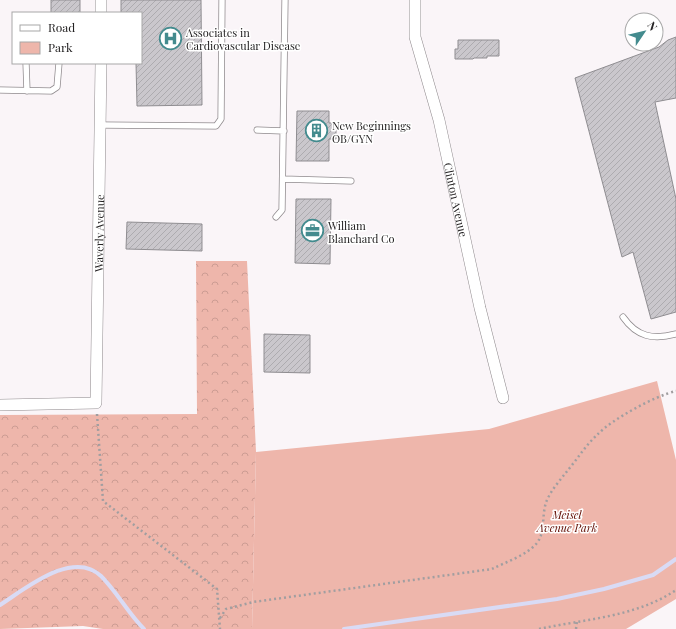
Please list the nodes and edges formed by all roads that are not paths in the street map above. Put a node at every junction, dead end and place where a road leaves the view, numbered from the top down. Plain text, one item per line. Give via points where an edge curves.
1 (101, 0) edge
2 (222, 0) edge
3 (285, 0) edge
4 (416, 0) edge
5 (101, 12) edge
6 (26, 64) edge
7 (59, 64) edge
8 (100, 64) edge
9 (0, 90) edge
10 (27, 91) junction
11 (100, 126) junction
12 (257, 130) dead end
13 (284, 131) junction
14 (283, 179) junction
15 (351, 181) dead end
16 (276, 216) dead end
17 (623, 317) dead end
18 (676, 334) edge
19 (503, 398) dead end
20 (0, 405) edge

1 - 5 street
2 - 11 lane via 221,119 216,126
3 - 13 lane
4 - 19 street, Clinton Avenue via 415,37 439,120 480,308
6 - 10 lane
7 - 10 lane via 58,88 51,91
8 - 11 street, Waverly Avenue
9 - 10 lane
11 - 20 street, Waverly Avenue via 96,403
12 - 13 lane
13 - 14 lane
14 - 15 lane
14 - 16 lane via 282,210
17 - 18 lane via 632,329 646,336

